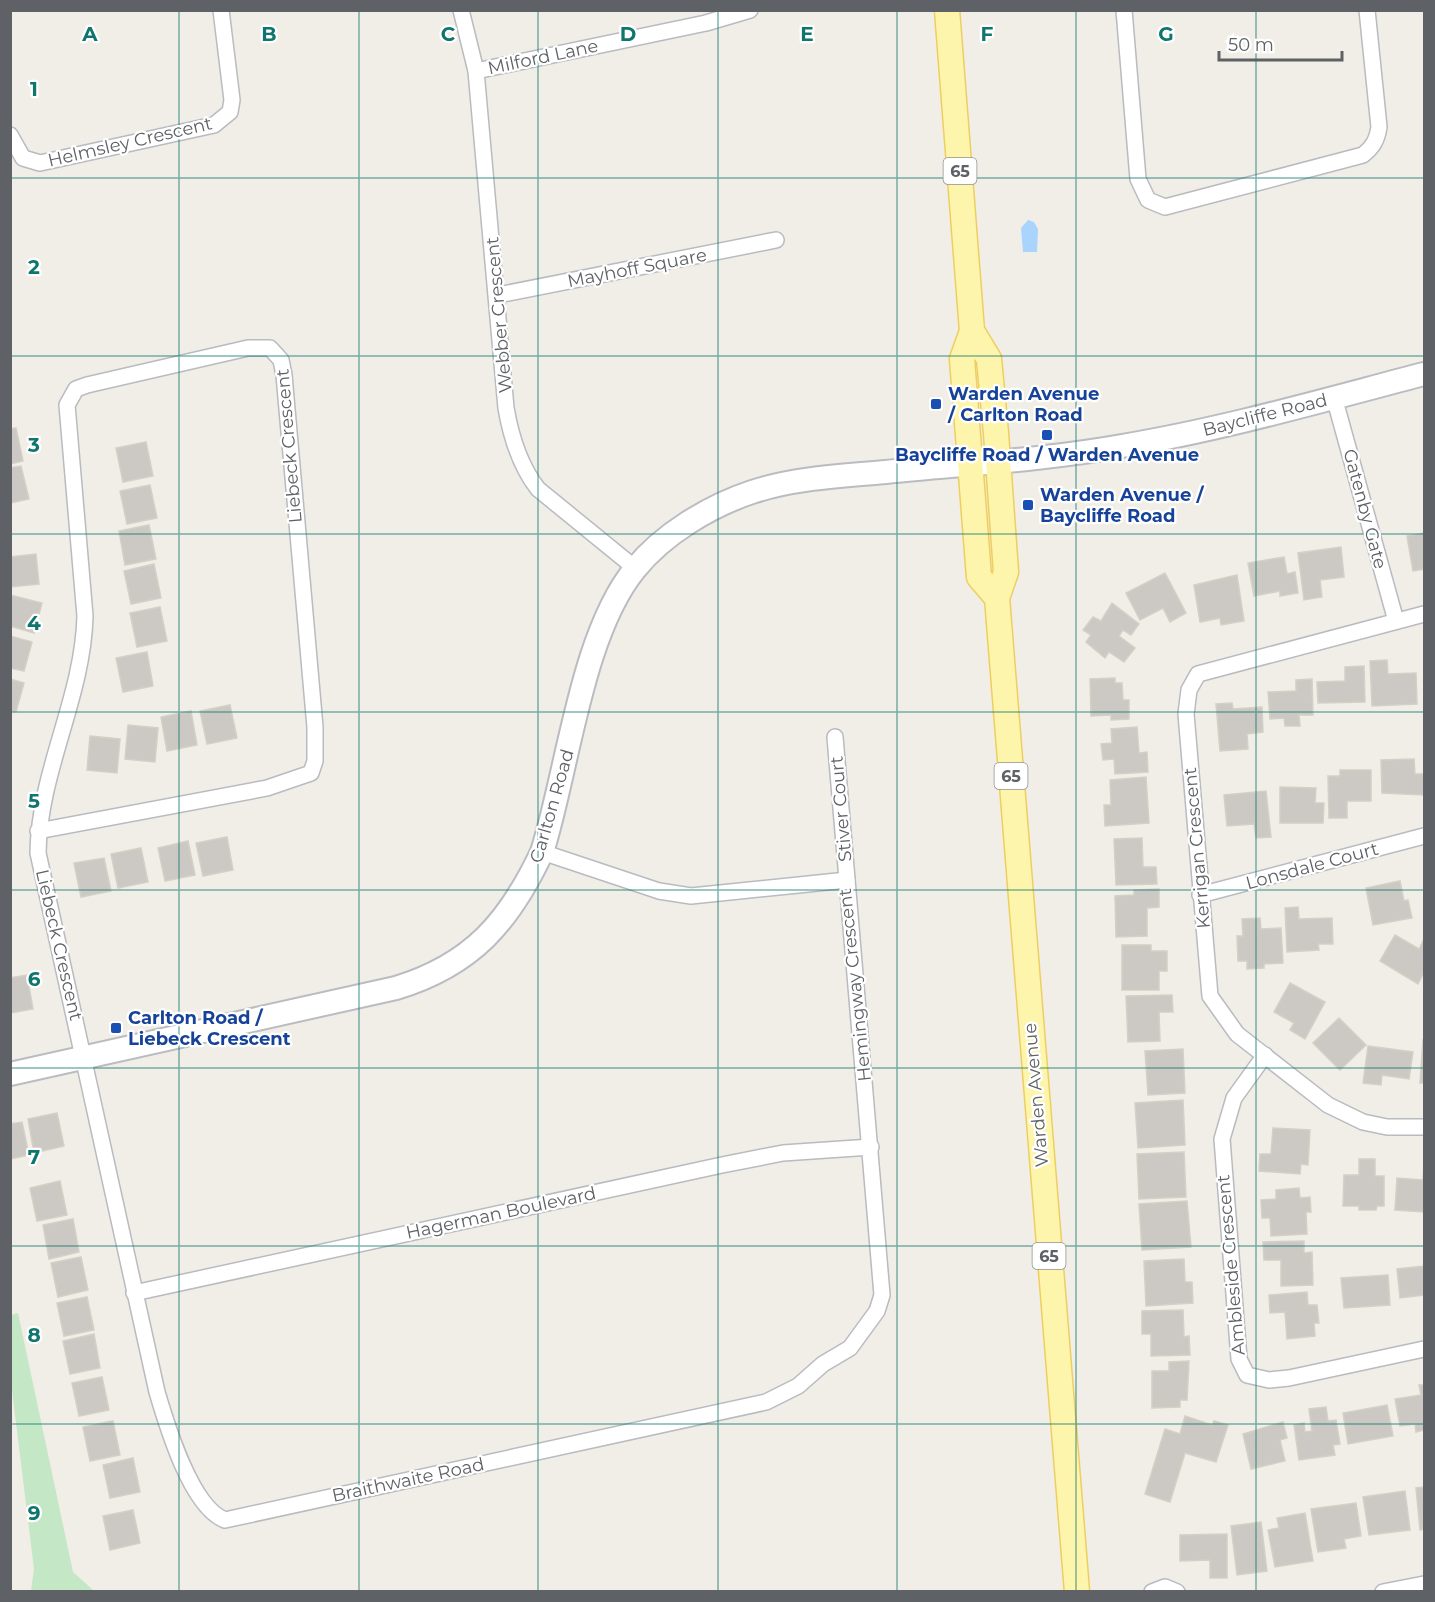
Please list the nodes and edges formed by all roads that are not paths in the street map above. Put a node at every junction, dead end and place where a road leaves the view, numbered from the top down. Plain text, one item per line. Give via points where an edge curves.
1 (221, 10) edge
2 (461, 10) edge
3 (750, 10) edge
4 (947, 10) edge
5 (1124, 10) edge
6 (1367, 10) edge
7 (476, 71) junction
8 (10, 135) edge
9 (776, 240) dead end
10 (498, 295) junction
11 (972, 331) junction
12 (1425, 374) edge
13 (1334, 397) junction
14 (997, 461) junction
15 (969, 463) junction
16 (635, 568) junction
17 (997, 598) junction
18 (1425, 614) edge
19 (1396, 621) junction
20 (835, 737) dead end
21 (38, 831) junction
22 (1425, 836) edge
23 (542, 852) junction
24 (847, 880) junction
25 (1200, 895) junction
26 (1265, 1054) junction
27 (84, 1058) junction
28 (10, 1074) edge
29 (1425, 1127) edge
30 (871, 1147) junction
31 (134, 1293) junction
32 (1425, 1349) edge
33 (1425, 1584) edge
34 (1077, 1592) edge
35 (1152, 1592) edge
36 (1177, 1592) edge
37 (1383, 1592) edge

1 - 8 street, Helmsley Crescent via 232,100 224,119 196,130 40,163 23,158
2 - 7 street, Webber Crescent
3 - 7 street, Milford Lane via 706,23
4 - 11 main road, Warden Avenue / 65
5 - 6 street via 1138,179 1148,200 1165,207 1363,155 1371,149 1378,127
7 - 10 street, Webber Crescent
9 - 10 street, Mayhoff Square
10 - 16 street, Webber Crescent via 507,417 527,475 538,489
11 - 14 main road, Warden Avenue / 65 via 989,359
11 - 15 main road, Warden Avenue / 65 via 962,359
12 - 13 main road, Baycliffe Road
13 - 14 main road, Baycliffe Road via 1202,431 1122,446
13 - 19 street, Gatenby Gate
14 - 15 main road, Baycliffe Road
14 - 17 main road, Warden Avenue / 65 via 1006,572
15 - 16 main road, Carlton Road via 852,474 749,493 683,527
15 - 17 main road, Warden Avenue / 65 via 979,577
16 - 23 main road, Carlton Road via 606,619 591,659
17 - 34 main road, Warden Avenue / 65
18 - 19 street, Kerrigan Crescent
19 - 25 street, Kerrigan Crescent via 1198,674 1189,690 1186,714
20 - 24 street, Stiver Court
21 - 21 street, Liebeck Crescent via 267,788 311,773 315,761 313,708 284,375 281,360 270,348 248,348 76,388 67,405 84,640
21 - 27 street, Liebeck Crescent via 38,853
22 - 25 street, Lonsdale Court
23 - 24 street, Hemingway Crescent via 659,891 691,896
23 - 27 main road, Carlton Road via 529,880 490,935 448,967 419,981
24 - 30 street, Hemingway Crescent
25 - 26 street, Kerrigan Crescent via 1210,996 1238,1034
26 - 29 street, Kerrigan Crescent via 1344,1114 1387,1127
26 - 32 street, Ambleside Crescent via 1234,1098 1222,1139 1239,1359 1247,1375 1269,1380 1289,1378
27 - 28 main road, Carlton Road
27 - 31 street, Braithwaite Road
30 - 31 street, Hagerman Boulevard via 783,1153 722,1165
30 - 31 street, Braithwaite Road via 882,1294 877,1311 850,1348 785,1394 766,1402 628,1434 235,1519 215,1517 200,1500 183,1462 157,1392
33 - 37 street
35 - 36 street via 1165,1587

